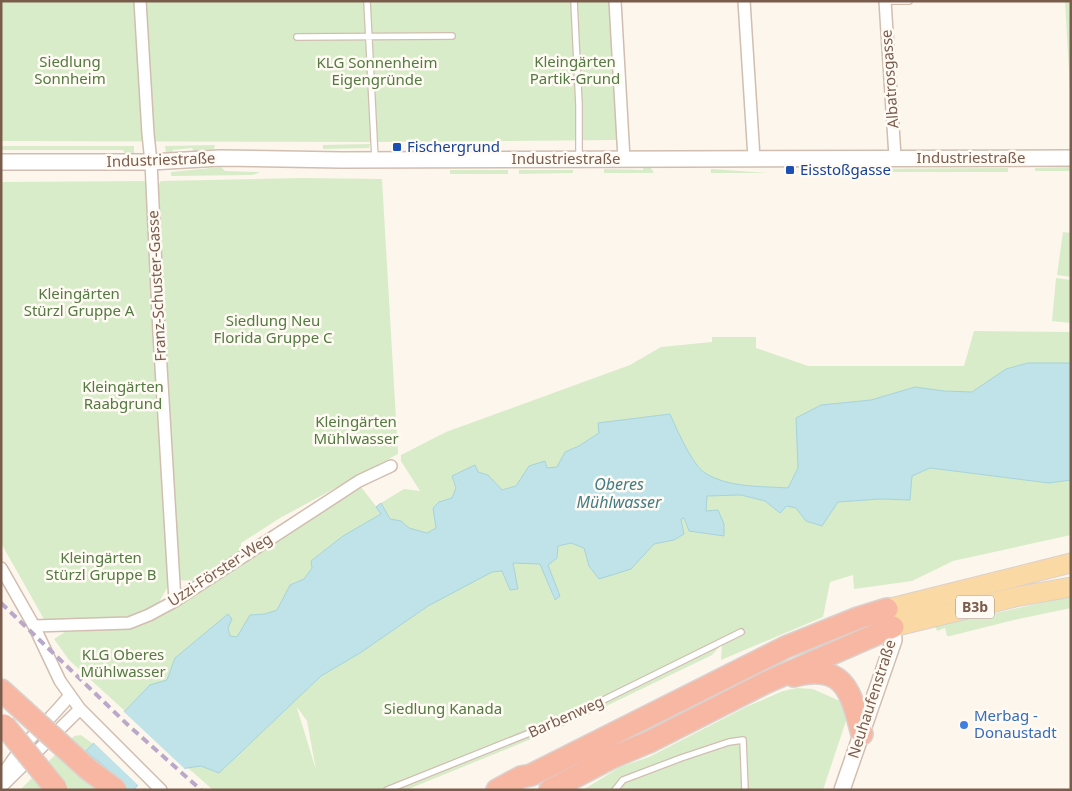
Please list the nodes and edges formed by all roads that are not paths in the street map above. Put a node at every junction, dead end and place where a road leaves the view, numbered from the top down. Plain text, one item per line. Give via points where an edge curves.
1 (140, 1) edge
2 (367, 1) edge
3 (574, 1) edge
4 (615, 1) edge
5 (744, 1) edge
6 (885, 1) edge
7 (909, 1) edge
8 (368, 35) junction
9 (452, 36) dead end
10 (297, 37) dead end
11 (896, 157) junction
12 (624, 158) junction
13 (754, 158) junction
14 (1071, 158) edge
15 (579, 159) junction
16 (375, 160) junction
17 (1, 162) edge
18 (151, 162) junction
19 (391, 466) dead end
20 (1071, 563) edge
21 (1, 568) edge
22 (1071, 587) edge
23 (175, 601) junction
24 (890, 618) junction
25 (34, 626) junction
26 (741, 632) dead end
27 (765, 683) junction
28 (1, 690) edge
29 (70, 695) junction
30 (80, 709) junction
31 (3, 723) edge
32 (862, 734) junction
33 (3, 772) edge
34 (531, 776) junction
35 (1, 787) edge
36 (57, 790) edge
37 (116, 790) edge
38 (161, 790) edge
39 (387, 790) edge
40 (497, 790) edge
41 (511, 790) edge
42 (550, 790) edge
43 (615, 790) edge
44 (745, 790) edge
45 (842, 790) edge

1 - 18 street, Franz-Schuster-Gasse
2 - 8 lane
3 - 15 lane
4 - 12 street
5 - 13 street
6 - 7 lane
6 - 11 street, Albatrosgasse
8 - 9 lane
8 - 10 lane
8 - 16 lane
11 - 13 street, Industriestraße
11 - 14 street, Industriestraße
12 - 13 street, Industriestraße
12 - 15 street, Industriestraße
15 - 16 street, Industriestraße
16 - 18 street, Industriestraße via 220,158
17 - 18 street, Industriestraße
18 - 23 street, Franz-Schuster-Gasse
19 - 23 street, Uzzi-Förster-Weg via 360,481
20 - 24 main road, B3b
21 - 25 street
22 - 24 main road, B3b
23 - 25 street, Uzzi-Förster-Weg via 128,623
24 - 27 highway
24 - 32 street, Neuhaufenstraße via 894,640
24 - 34 highway via 858,618 786,647
25 - 29 street
26 - 39 lane, Barbenweg via 567,718
27 - 32 highway via 812,673 829,675 842,683 851,695
27 - 42 highway
28 - 37 highway, bridge via 89,770
29 - 30 street
29 - 33 street
30 - 35 street
30 - 38 street
31 - 36 highway, bridge
32 - 45 street, Neuhaufenstraße
34 - 40 highway via 521,777
34 - 41 highway
43 - 44 lane via 623,780 729,742 743,740

